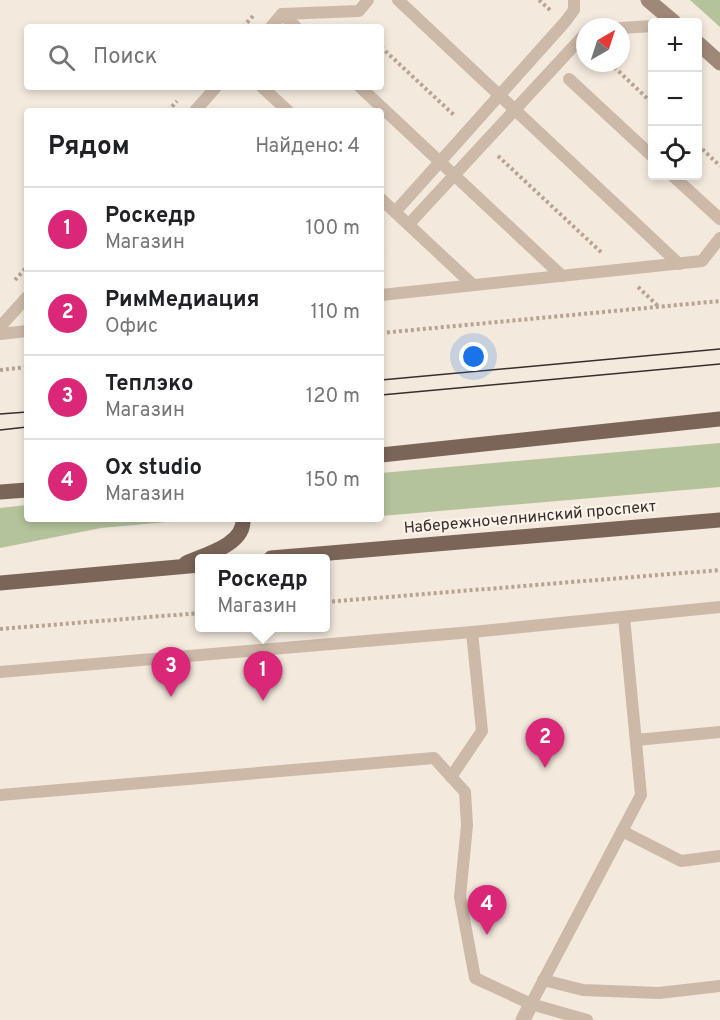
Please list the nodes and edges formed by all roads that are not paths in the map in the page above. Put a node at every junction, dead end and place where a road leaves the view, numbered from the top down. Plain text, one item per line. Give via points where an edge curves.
1 (368, 0) edge
2 (398, 0) edge
3 (574, 0) edge
4 (648, 0) edge
5 (282, 14) junction
6 (669, 18) edge
7 (274, 24) edge
8 (293, 24) edge
9 (648, 27) edge
10 (630, 28) edge
11 (576, 44) edge
12 (702, 47) edge
13 (720, 63) edge
14 (569, 79) dead end
15 (213, 90) edge
16 (265, 90) edge
17 (363, 90) edge
18 (500, 96) junction
19 (198, 108) edge
20 (285, 108) edge
21 (383, 108) edge
22 (384, 109) edge
23 (514, 110) junction
24 (648, 152) edge
25 (441, 162) junction
26 (454, 175) junction
27 (677, 180) edge
28 (384, 202) edge
29 (395, 212) junction
30 (720, 219) edge
31 (409, 224) junction
32 (720, 238) edge
33 (678, 264) junction
34 (562, 276) junction
35 (473, 285) junction
36 (384, 295) edge
37 (24, 300) edge
38 (0, 327) edge
39 (24, 331) edge
40 (0, 334) edge
41 (720, 419) edge
42 (384, 455) edge
43 (24, 490) edge
44 (0, 492) edge
45 (720, 520) edge
46 (243, 522) edge
47 (207, 554) edge
48 (318, 554) edge
49 (195, 559) edge
50 (195, 565) edge
51 (178, 567) junction
52 (0, 583) edge
53 (720, 607) edge
54 (624, 617) junction
55 (472, 632) junction
56 (0, 672) edge
57 (720, 732) edge
58 (636, 740) junction
59 (450, 777) junction
60 (0, 795) edge
61 (622, 831) junction
62 (720, 856) edge
63 (543, 980) junction
64 (720, 986) edge
65 (531, 1004) junction
66 (523, 1020) edge
67 (587, 1020) edge

1 - 5 lane via 359,11
2 - 18 lane
3 - 18 lane via 574,10 565,22
4 - 6 main road
5 - 7 lane
5 - 8 lane
9 - 10 lane
11 - 23 lane
12 - 13 main road
14 - 24 lane
15 - 19 lane
16 - 20 lane
17 - 21 lane
18 - 23 lane
18 - 25 lane
22 - 25 lane
23 - 26 lane
23 - 33 lane
25 - 26 lane
25 - 29 lane
26 - 31 lane
26 - 34 lane
27 - 30 lane
28 - 29 lane
29 - 31 lane
31 - 35 lane
32 - 33 lane via 702,261
33 - 34 lane
34 - 35 lane
35 - 36 lane
37 - 38 lane
39 - 40 lane
41 - 42 main road
43 - 44 main road
45 - 48 main road, Набережночелнинский проспект
46 - 47 main road via 231,543
49 - 51 main road
50 - 51 main road
51 - 52 main road
53 - 54 lane
54 - 55 lane
54 - 58 lane
55 - 56 lane
55 - 59 lane via 482,731
57 - 58 lane
58 - 61 lane via 641,795
59 - 60 lane via 434,758
59 - 65 lane via 465,792 467,825 460,897 475,978
61 - 62 lane via 681,861
61 - 63 lane
63 - 64 lane via 583,990 659,993
63 - 65 lane
65 - 66 street
65 - 67 lane

